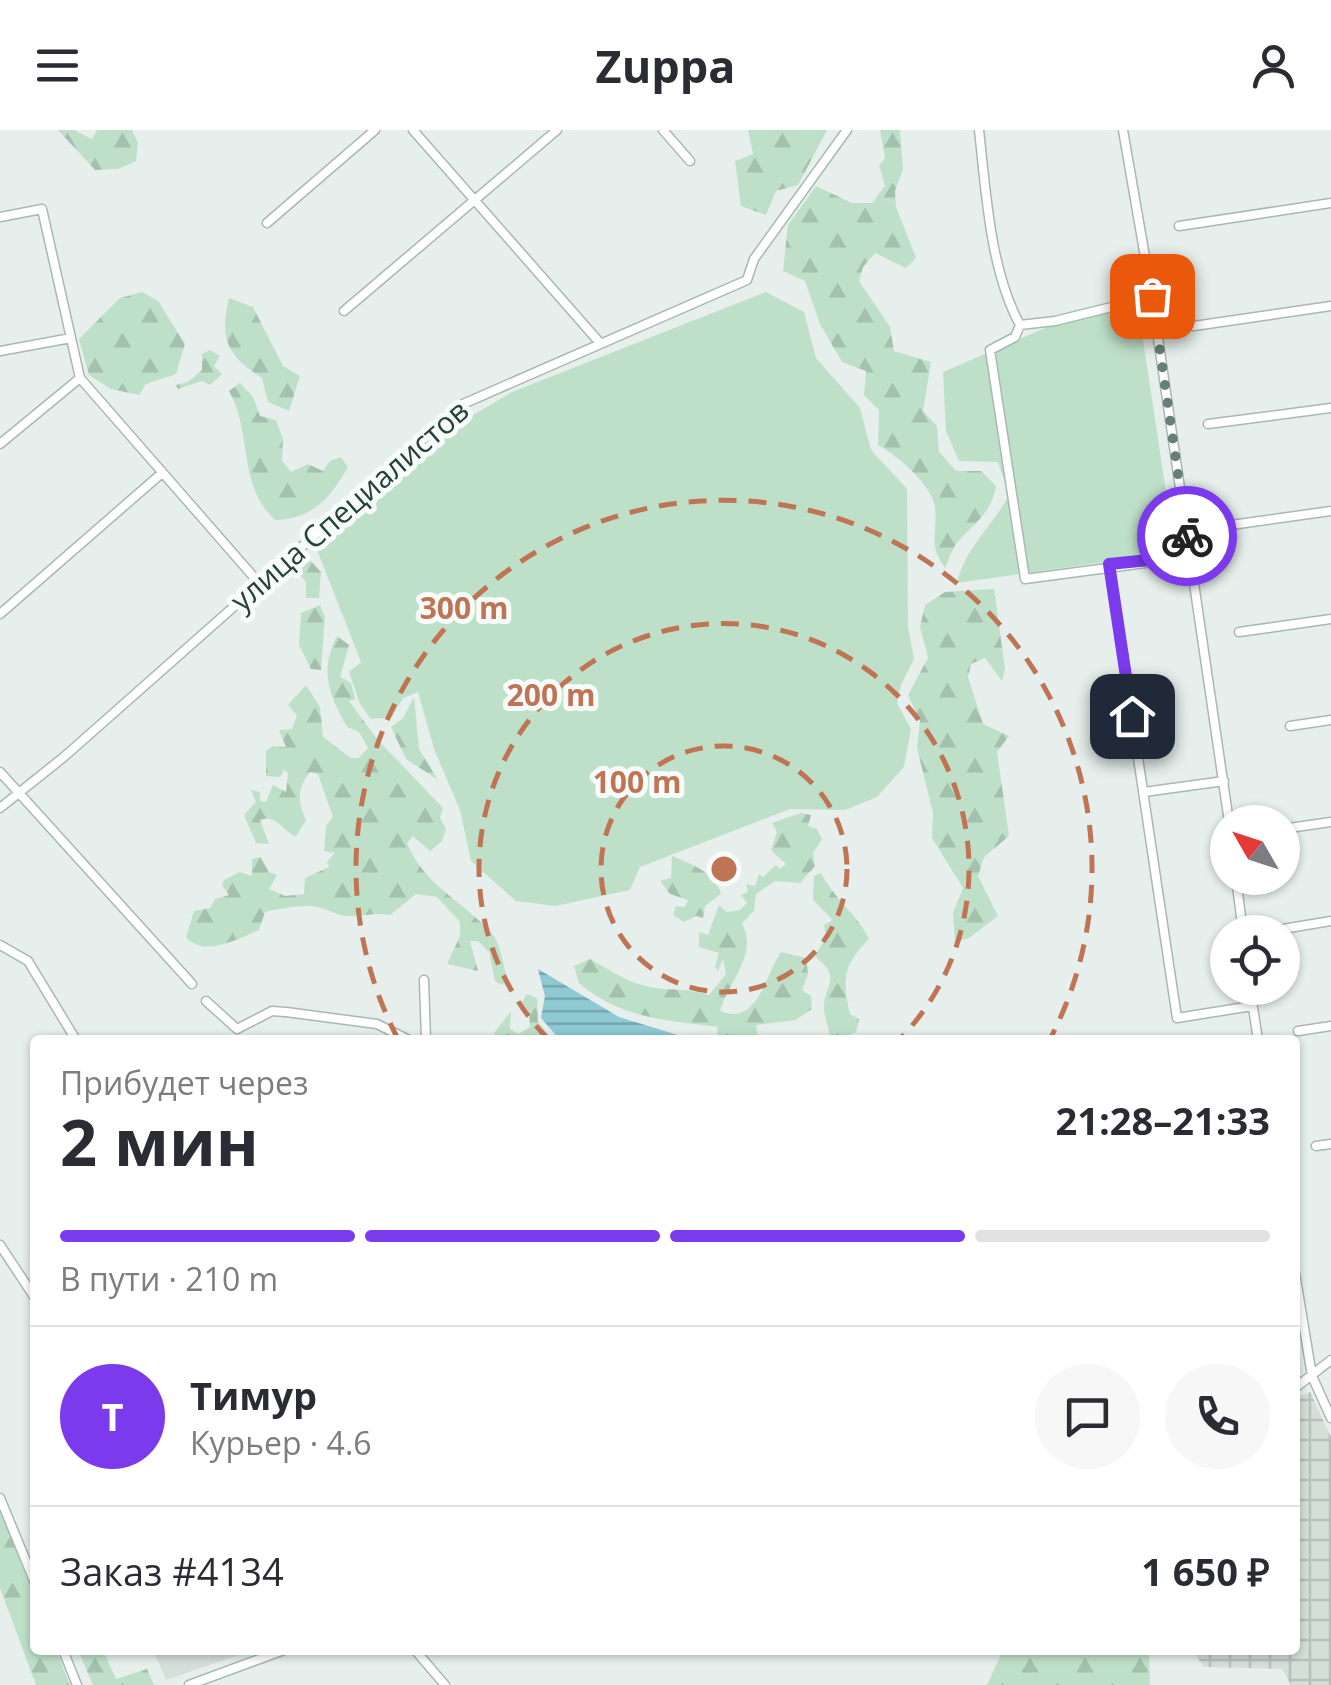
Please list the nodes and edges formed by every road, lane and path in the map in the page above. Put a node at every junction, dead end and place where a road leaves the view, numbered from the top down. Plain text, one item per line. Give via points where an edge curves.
1 (374, 130) edge
2 (413, 130) edge
3 (557, 130) edge
4 (662, 130) edge
5 (847, 130) edge
6 (979, 130) edge
7 (1123, 130) edge
8 (690, 161) dead end
9 (475, 200) junction
10 (1331, 203) edge
11 (0, 217) edge
12 (266, 223) dead end
13 (1179, 226) dead end
14 (1152, 296) junction
15 (1331, 306) edge
16 (344, 311) dead end
17 (1020, 325) junction
18 (1194, 326) dead end
19 (71, 338) junction
20 (600, 343) junction
21 (0, 352) edge
22 (80, 378) junction
23 (1331, 408) edge
24 (1208, 424) dead end
25 (0, 444) edge
26 (162, 473) junction
27 (1331, 511) edge
28 (1224, 526) dead end
29 (1190, 556) junction
30 (1109, 564) junction
31 (259, 583) junction
32 (0, 614) edge
33 (1331, 619) edge
34 (1239, 632) dead end
35 (1331, 720) edge
36 (1290, 726) dead end
37 (0, 772) edge
38 (1224, 780) junction
39 (1144, 792) junction
40 (17, 793) junction
41 (1227, 805) edge
42 (0, 808) edge
43 (1331, 822) edge
44 (1300, 826) edge
45 (1331, 921) edge
46 (1300, 926) edge
47 (0, 945) edge
48 (424, 980) dead end
49 (192, 984) dead end
50 (206, 1001) dead end
51 (1252, 1006) joint
52 (1331, 1026) edge
53 (1298, 1031) dead end
54 (73, 1035) edge
55 (399, 1035) edge
56 (426, 1035) edge
57 (1257, 1035) edge
58 (1331, 1144) edge
59 (1316, 1146) dead end
60 (0, 1246) edge
61 (30, 1291) edge
62 (1300, 1303) edge
63 (1331, 1360) edge
64 (1312, 1376) junction
65 (1300, 1384) edge
66 (1331, 1418) edge
67 (0, 1498) edge
68 (30, 1570) edge
69 (65, 1655) edge
70 (271, 1655) edge
71 (420, 1655) edge
72 (78, 1685) edge
73 (190, 1685) edge
74 (445, 1685) edge

1 - 12 street
2 - 9 street
3 - 9 street
4 - 8 street
5 - 20 street, улица Специалистов via 754,259 747,280
6 - 17 street via 999,260
7 - 14 street
9 - 16 street
9 - 20 street
10 - 13 street
11 - 19 street via 42,208
14 - 17 street
14 - 29 street
15 - 18 street
17 - 30 street via 1015,337 990,350 1025,578
19 - 21 street
19 - 22 street
20 - 31 street, улица Специалистов via 463,404
22 - 25 street
22 - 26 street
23 - 24 street
26 - 31 street
26 - 32 street
27 - 28 street
29 - 30 street
29 - 38 street
30 - 39 street
31 - 40 street, улица Специалистов
33 - 34 street
35 - 36 street
37 - 40 street
38 - 39 street
38 - 41 street
39 - 51 street via 1177,1018
40 - 42 street, улица Специалистов
40 - 49 street
43 - 44 street
45 - 46 street
47 - 54 street via 28,961
48 - 56 street
50 - 55 street via 237,1029 272,1011 378,1024
51 - 57 street
52 - 53 street
58 - 59 street
60 - 61 street
62 - 64 street
63 - 64 street
64 - 65 street
64 - 66 street
67 - 68 street
69 - 72 street
70 - 73 street
71 - 74 street

